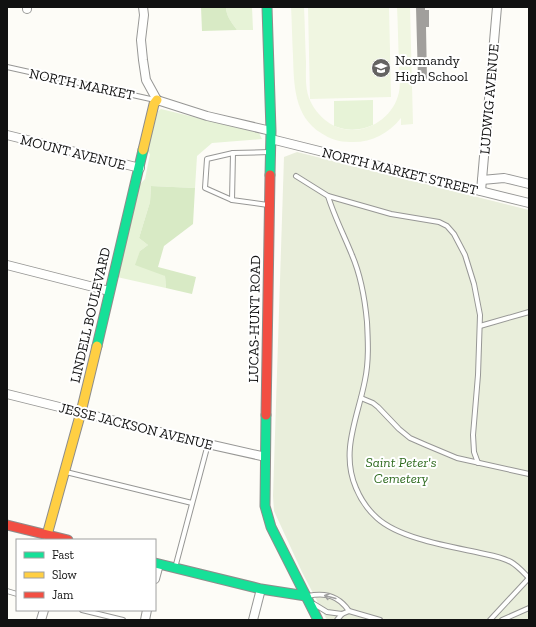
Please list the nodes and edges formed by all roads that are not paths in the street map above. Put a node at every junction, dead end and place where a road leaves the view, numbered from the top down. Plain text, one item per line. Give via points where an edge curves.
1 (143, 7) edge
2 (267, 7) edge
3 (497, 7) edge
4 (7, 67) edge
5 (157, 100) junction
6 (7, 135) edge
7 (271, 135) junction
8 (270, 152) junction
9 (233, 153) junction
10 (140, 168) junction
11 (296, 176) dead end
12 (482, 180) junction
13 (529, 184) edge
14 (481, 191) junction
15 (328, 196) junction
16 (232, 200) junction
17 (529, 203) edge
18 (270, 205) junction
19 (7, 265) edge
20 (109, 290) junction
21 (529, 312) edge
22 (480, 326) junction
23 (7, 394) edge
24 (361, 398) junction
25 (81, 412) junction
26 (208, 444) junction
27 (266, 457) junction
28 (478, 463) junction
29 (64, 472) junction
30 (529, 474) edge
31 (192, 503) junction
32 (7, 525) edge
33 (47, 535) junction
34 (63, 539) edge
35 (157, 563) edge
36 (175, 568) junction
37 (529, 578) edge
38 (261, 589) junction
39 (306, 596) junction
40 (529, 608) edge
41 (86, 611) edge
42 (349, 611) junction
43 (342, 614) junction
44 (123, 620) edge
45 (253, 620) edge
46 (318, 620) edge
47 (337, 620) edge
48 (380, 620) edge
49 (490, 620) edge
50 (502, 620) edge

1 - 5 street via 141,40 146,80
2 - 7 street, LUCAS-HUNT ROAD
3 - 12 street, LUDWIG AVENUE
4 - 5 lane, NORTH MARKET
5 - 7 street, NORTH MARKET STREET
5 - 10 street, LINDELL BOULEVARD
6 - 10 street, MOUNT AVENUE
7 - 8 street, LUCAS-HUNT ROAD
7 - 14 street, NORTH MARKET STREET
8 - 9 lane
8 - 18 street, LUCAS-HUNT ROAD
9 - 16 lane
9 - 16 lane via 207,160 205,188
10 - 20 street, LINDELL BOULEVARD
11 - 15 lane
12 - 13 street via 504,178
12 - 14 street, LUDWIG AVENUE
14 - 17 street, NORTH MARKET STREET
15 - 22 lane via 391,214 439,222 447,226 460,242 465,255 474,284
15 - 24 lane via 360,279 367,322 368,349
16 - 18 lane
18 - 27 street, LUCAS-HUNT ROAD
19 - 20 street
20 - 25 street, LINDELL BOULEVARD
21 - 22 lane
22 - 28 lane via 473,434 474,452
23 - 25 street, JESSE JACKSON AVENUE
24 - 28 lane via 378,407 410,438 457,458
24 - 37 lane via 349,459 353,481 369,510 379,520 411,536 500,557 512,563
25 - 26 street, JESSE JACKSON AVENUE
25 - 29 street, LINDELL BOULEVARD
26 - 27 street, JESSE JACKSON AVENUE
26 - 31 lane
27 - 39 street, LUCAS-HUNT ROAD via 267,519
28 - 30 lane
29 - 31 lane
29 - 33 street, LINDELL BOULEVARD
31 - 36 lane
32 - 33 street
33 - 34 street
35 - 36 street
36 - 38 street
37 - 49 lane
38 - 39 street
38 - 45 street
42 -> 39 lane via 338,599 317,594
39 - 43 lane via 327,612
39 - 46 street, LUCAS-HUNT ROAD
40 - 50 lane
41 - 44 lane
42 - 43 lane
42 - 48 lane
43 - 47 lane

